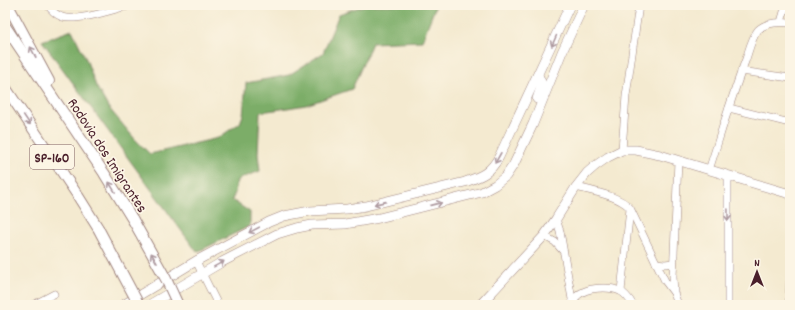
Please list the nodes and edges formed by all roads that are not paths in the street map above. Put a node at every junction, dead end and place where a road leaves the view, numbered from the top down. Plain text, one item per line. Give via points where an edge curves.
1 (8, 5) edge
2 (48, 5) edge
3 (131, 5) edge
4 (570, 5) edge
5 (584, 5) edge
6 (639, 5) edge
7 (786, 5) edge
8 (781, 22) junction
9 (790, 23) edge
10 (5, 26) edge
11 (741, 71) junction
12 (538, 75) junction
13 (790, 78) edge
14 (5, 88) edge
15 (729, 108) junction
16 (790, 123) edge
17 (533, 124) junction
18 (79, 136) junction
19 (622, 150) junction
20 (678, 161) junction
21 (709, 170) junction
22 (728, 176) junction
23 (576, 187) junction
24 (790, 194) edge
25 (366, 206) junction
26 (630, 208) junction
27 (310, 211) junction
28 (556, 219) junction
29 (325, 225) junction
30 (274, 236) junction
31 (544, 236) junction
32 (563, 251) junction
33 (196, 261) junction
34 (656, 263) junction
35 (673, 263) junction
36 (203, 273) junction
37 (790, 279) edge
38 (621, 291) junction
39 (674, 293) junction
40 (54, 294) dead end
41 (33, 305) edge
42 (123, 305) edge
43 (139, 305) edge
44 (149, 305) edge
45 (178, 305) edge
46 (218, 305) edge
47 (480, 305) edge
48 (573, 305) edge
49 (633, 305) edge
50 (678, 305) edge
51 (728, 305) edge
52 (790, 305) edge

18 -> 1 highway
2 - 3 street via 55,13 70,18
4 -> 12 main road
5 - 17 main road
6 - 19 street via 626,96
7 - 8 street
8 - 9 street
8 - 11 street via 768,24 758,31
10 - 18 highway, Rodovia dos Imigrantes / SP-160
11 - 13 street
11 - 15 street
12 - 17 main road via 542,84 534,106
12 -> 25 main road via 499,157 486,173 465,182
14 -> 43 highway, SP-160, bridge via 98,228
15 - 16 street
15 - 21 street
29 -> 17 main road via 379,218 482,192 506,176
45 -> 18 highway, Rodovia dos Imigrantes / SP-160, bridge via 133,220
19 - 20 main road via 636,150
19 - 23 main road via 595,166
20 - 21 main road
20 - 35 street
21 - 22 main road
22 - 24 main road
22 -> 51 street
23 - 26 street via 618,199
23 - 28 main road
25 - 27 main road
25 - 29 main road via 350,214 324,214 322,218
26 - 34 street
26 - 38 street
27 - 30 main road via 314,216 312,222 280,230
27 -> 33 main road via 269,222
28 - 31 main road
28 - 32 street
29 - 30 main road via 297,228
36 -> 30 main road
31 - 32 street via 555,242
31 - 47 main road
32 - 48 street
33 - 36 street
33 - 42 main road
34 - 35 street
34 - 39 street
35 - 39 street
36 - 44 main road
36 - 46 street
37 - 52 street
38 - 48 street via 593,289 582,293
38 - 49 street
39 - 50 street
40 - 41 street

